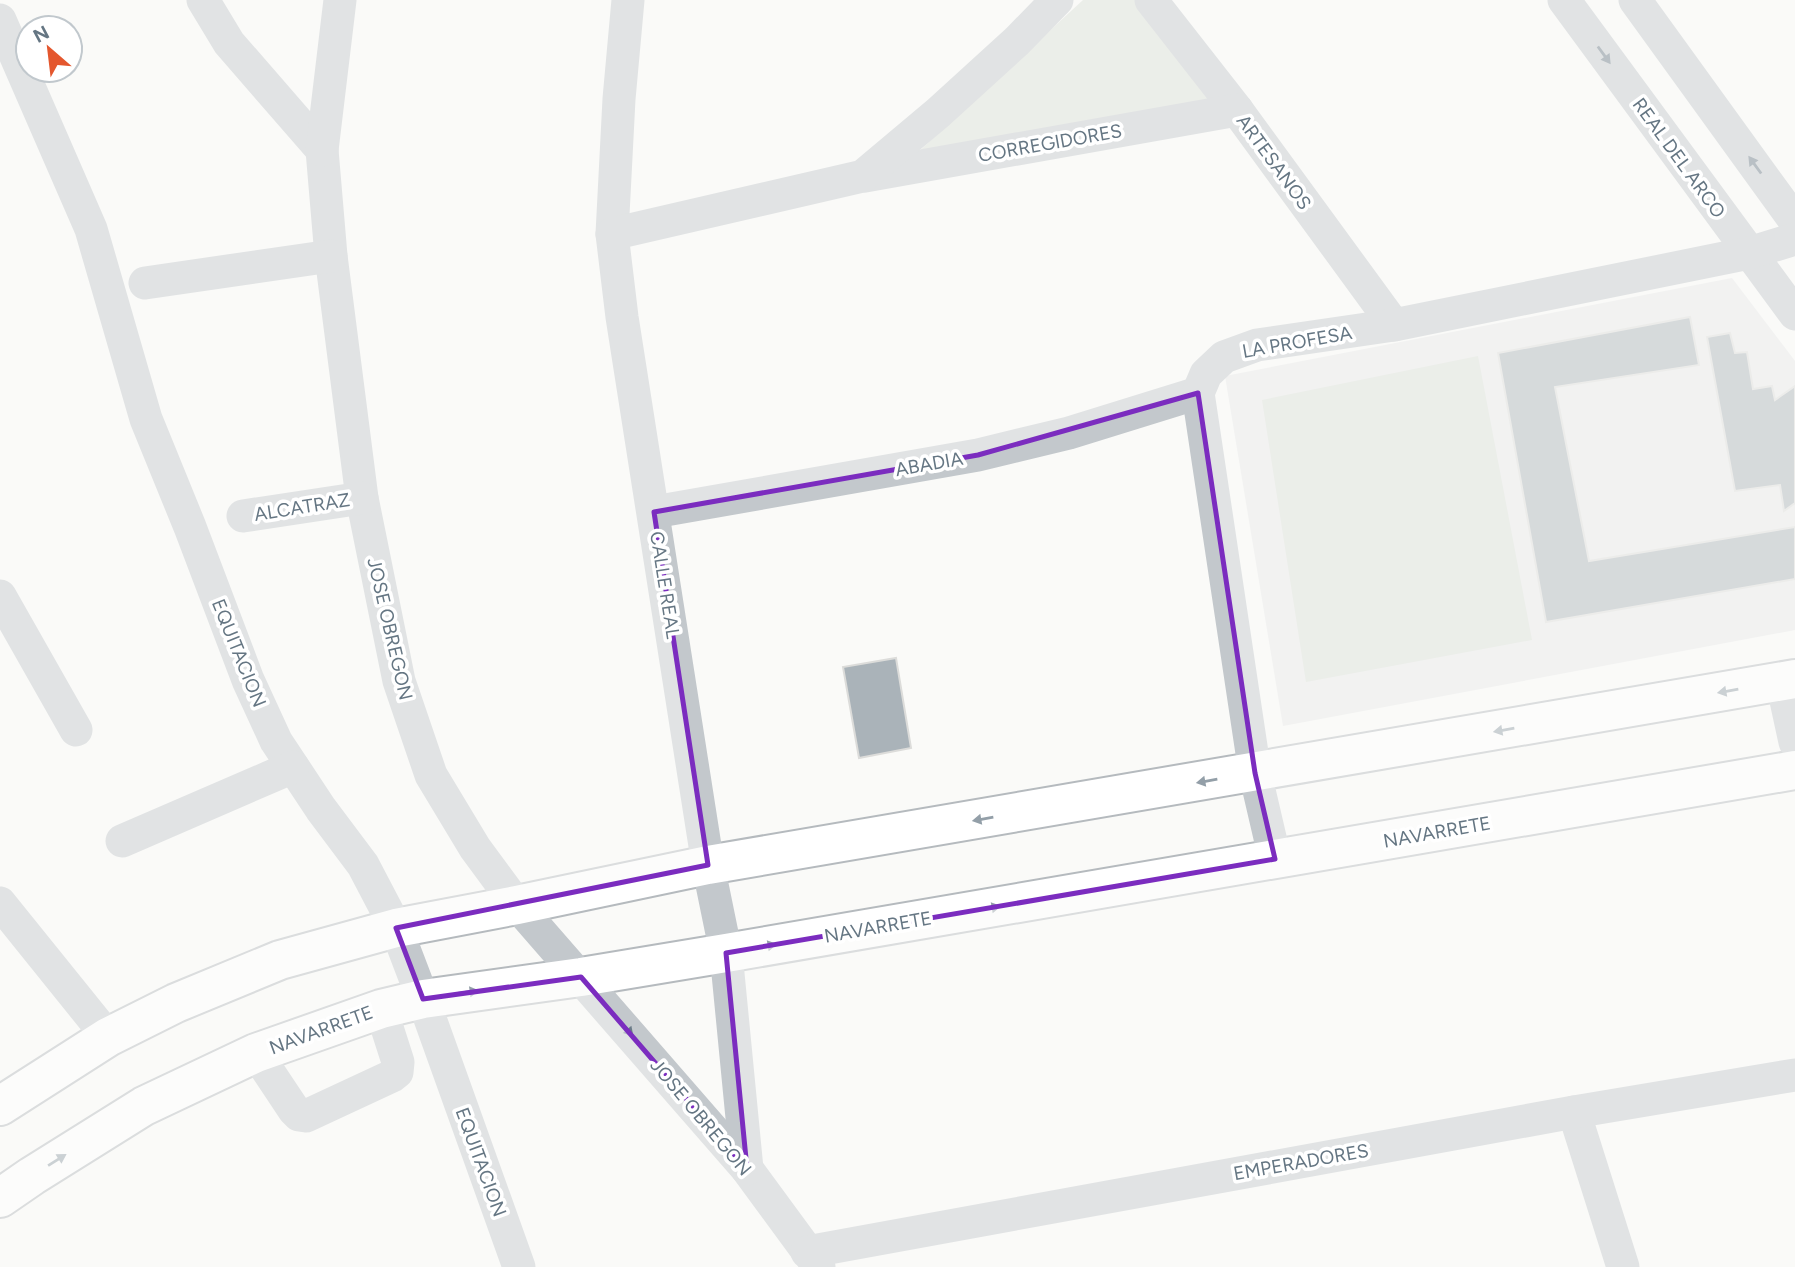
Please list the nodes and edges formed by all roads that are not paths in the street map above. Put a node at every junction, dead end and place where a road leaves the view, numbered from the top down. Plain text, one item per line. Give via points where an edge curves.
1 (203, 0) edge
2 (340, 0) edge
3 (628, 0) edge
4 (1056, 0) edge
5 (1152, 0) edge
6 (1564, 0) edge
7 (1635, 0) edge
8 (0, 20) edge
9 (1237, 110) junction
10 (322, 150) junction
11 (863, 176) junction
12 (1795, 220) edge
13 (612, 234) junction
14 (1795, 239) edge
15 (1749, 253) junction
16 (331, 256) junction
17 (145, 283) dead end
18 (1795, 314) edge
19 (1394, 325) junction
20 (1198, 393) junction
21 (362, 498) junction
22 (654, 512) junction
23 (243, 516) dead end
24 (0, 596) edge
25 (1788, 681) edge
26 (76, 730) dead end
27 (1795, 742) edge
28 (293, 767) junction
29 (1795, 770) edge
30 (1255, 773) junction
31 (122, 841) dead end
32 (1275, 859) junction
33 (708, 865) junction
34 (0, 903) edge
35 (517, 905) junction
36 (396, 928) junction
37 (726, 953) junction
38 (581, 977) junction
39 (423, 999) junction
40 (381, 1009) junction
41 (108, 1037) junction
42 (256, 1053) junction
43 (1795, 1076) edge
44 (0, 1106) edge
45 (1574, 1112) junction
46 (747, 1168) junction
47 (0, 1198) edge
48 (813, 1259) edge
49 (519, 1267) edge
50 (1623, 1267) edge

1 - 10 street via 229,43
2 - 10 street, JOSE OBREGON
3 - 13 street, CALLE REAL
4 - 11 street, CORREGIDORES via 1017,41
5 - 9 street, ARTESANOS
6 -> 15 street, REAL DEL ARCO
12 -> 7 street
8 - 28 street, EQUITACION via 91,229 146,419 248,680
9 - 11 street, CORREGIDORES
9 - 19 street, ARTESANOS
10 - 16 street, JOSE OBREGON
11 - 13 street, CORREGIDORES
13 - 22 street, CALLE REAL
14 - 15 street, LA PROFESA
15 - 18 street, REAL DEL ARCO
15 - 19 street, LA PROFESA
16 - 17 street
16 - 21 street, JOSE OBREGON
19 - 20 street, LA PROFESA via 1256,345 1224,357 1206,374
20 - 22 street, ABADIA via 1069,433 978,455
20 - 30 street
21 - 23 street, ALCATRAZ
21 - 35 street, JOSE OBREGON via 399,681 431,775 475,848
22 - 33 street, CALLE REAL
24 - 26 street
25 - 27 street
25 -> 30 main road
28 - 31 street
28 - 36 street, EQUITACION via 363,865
29 - 32 main road, NAVARRETE
30 - 32 street
30 -> 33 main road
37 -> 32 main road, NAVARRETE
33 - 35 main road
33 - 37 street, CALLE REAL
34 - 41 street
35 - 36 main road
35 - 38 street, JOSE OBREGON
36 - 39 street, EQUITACION
36 - 41 main road via 280,960
37 - 38 main road, NAVARRETE
37 - 46 street, CALLE REAL
39 -> 38 main road, NAVARRETE
38 -> 46 street, JOSE OBREGON
39 - 40 main road, NAVARRETE
39 - 49 street, EQUITACION
40 - 42 main road, NAVARRETE
40 - 42 street via 397,1072 306,1116 294,1110
41 - 44 main road
47 -> 42 main road, NAVARRETE via 144,1106
43 - 45 street, EMPERADORES
45 - 48 street, EMPERADORES
45 - 50 street
46 - 48 street, JOSE OBREGON

